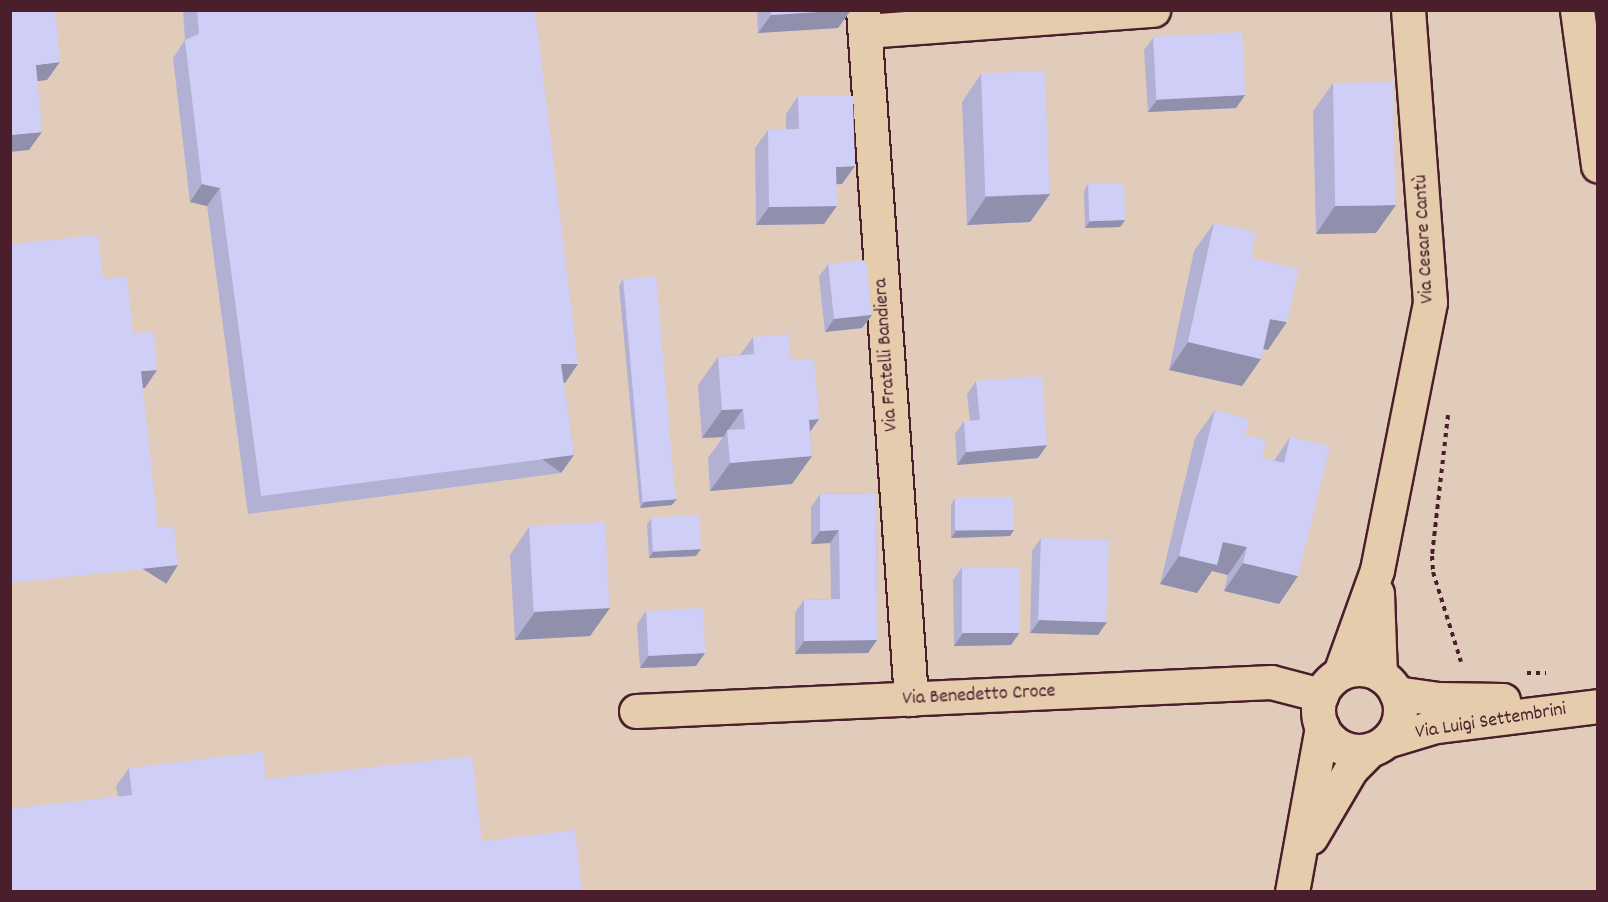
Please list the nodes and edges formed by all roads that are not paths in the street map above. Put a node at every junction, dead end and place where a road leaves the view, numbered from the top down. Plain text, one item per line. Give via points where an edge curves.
1 (1153, 10) edge
2 (1408, 10) edge
3 (1577, 10) edge
4 (864, 21) edge
5 (1598, 166) edge
6 (1377, 570) junction
7 (1388, 684) junction
8 (1598, 696) edge
9 (911, 699) junction
10 (1327, 699) junction
11 (1598, 706) edge
12 (636, 711) dead end
13 (1379, 745) junction
14 (1302, 854) junction
15 (1292, 891) edge

1 - 4 street
2 - 6 street, Via Cesare Cantù via 1430,303
3 - 5 street
4 - 9 street, Via Fratelli Bandiera
6 - 7 street, Via Cesare Cantù
6 - 10 street, Via Cesare Cantù
7 - 8 street, Via Luigi Settembrini via 1474,700
7 - 10 street via 1367,669
7 - 13 street via 1399,719
9 - 10 street, Via Benedetto Croce via 1271,682
9 - 12 street, Via Benedetto Croce
10 - 13 street via 1337,744 1360,751
10 - 14 street, Via Cesare Cantù
11 - 13 street, Via Luigi Settembrini via 1436,726
13 - 14 street, Via Cesare Cantù via 1351,769
14 - 15 street, Via Cesare Cantù

